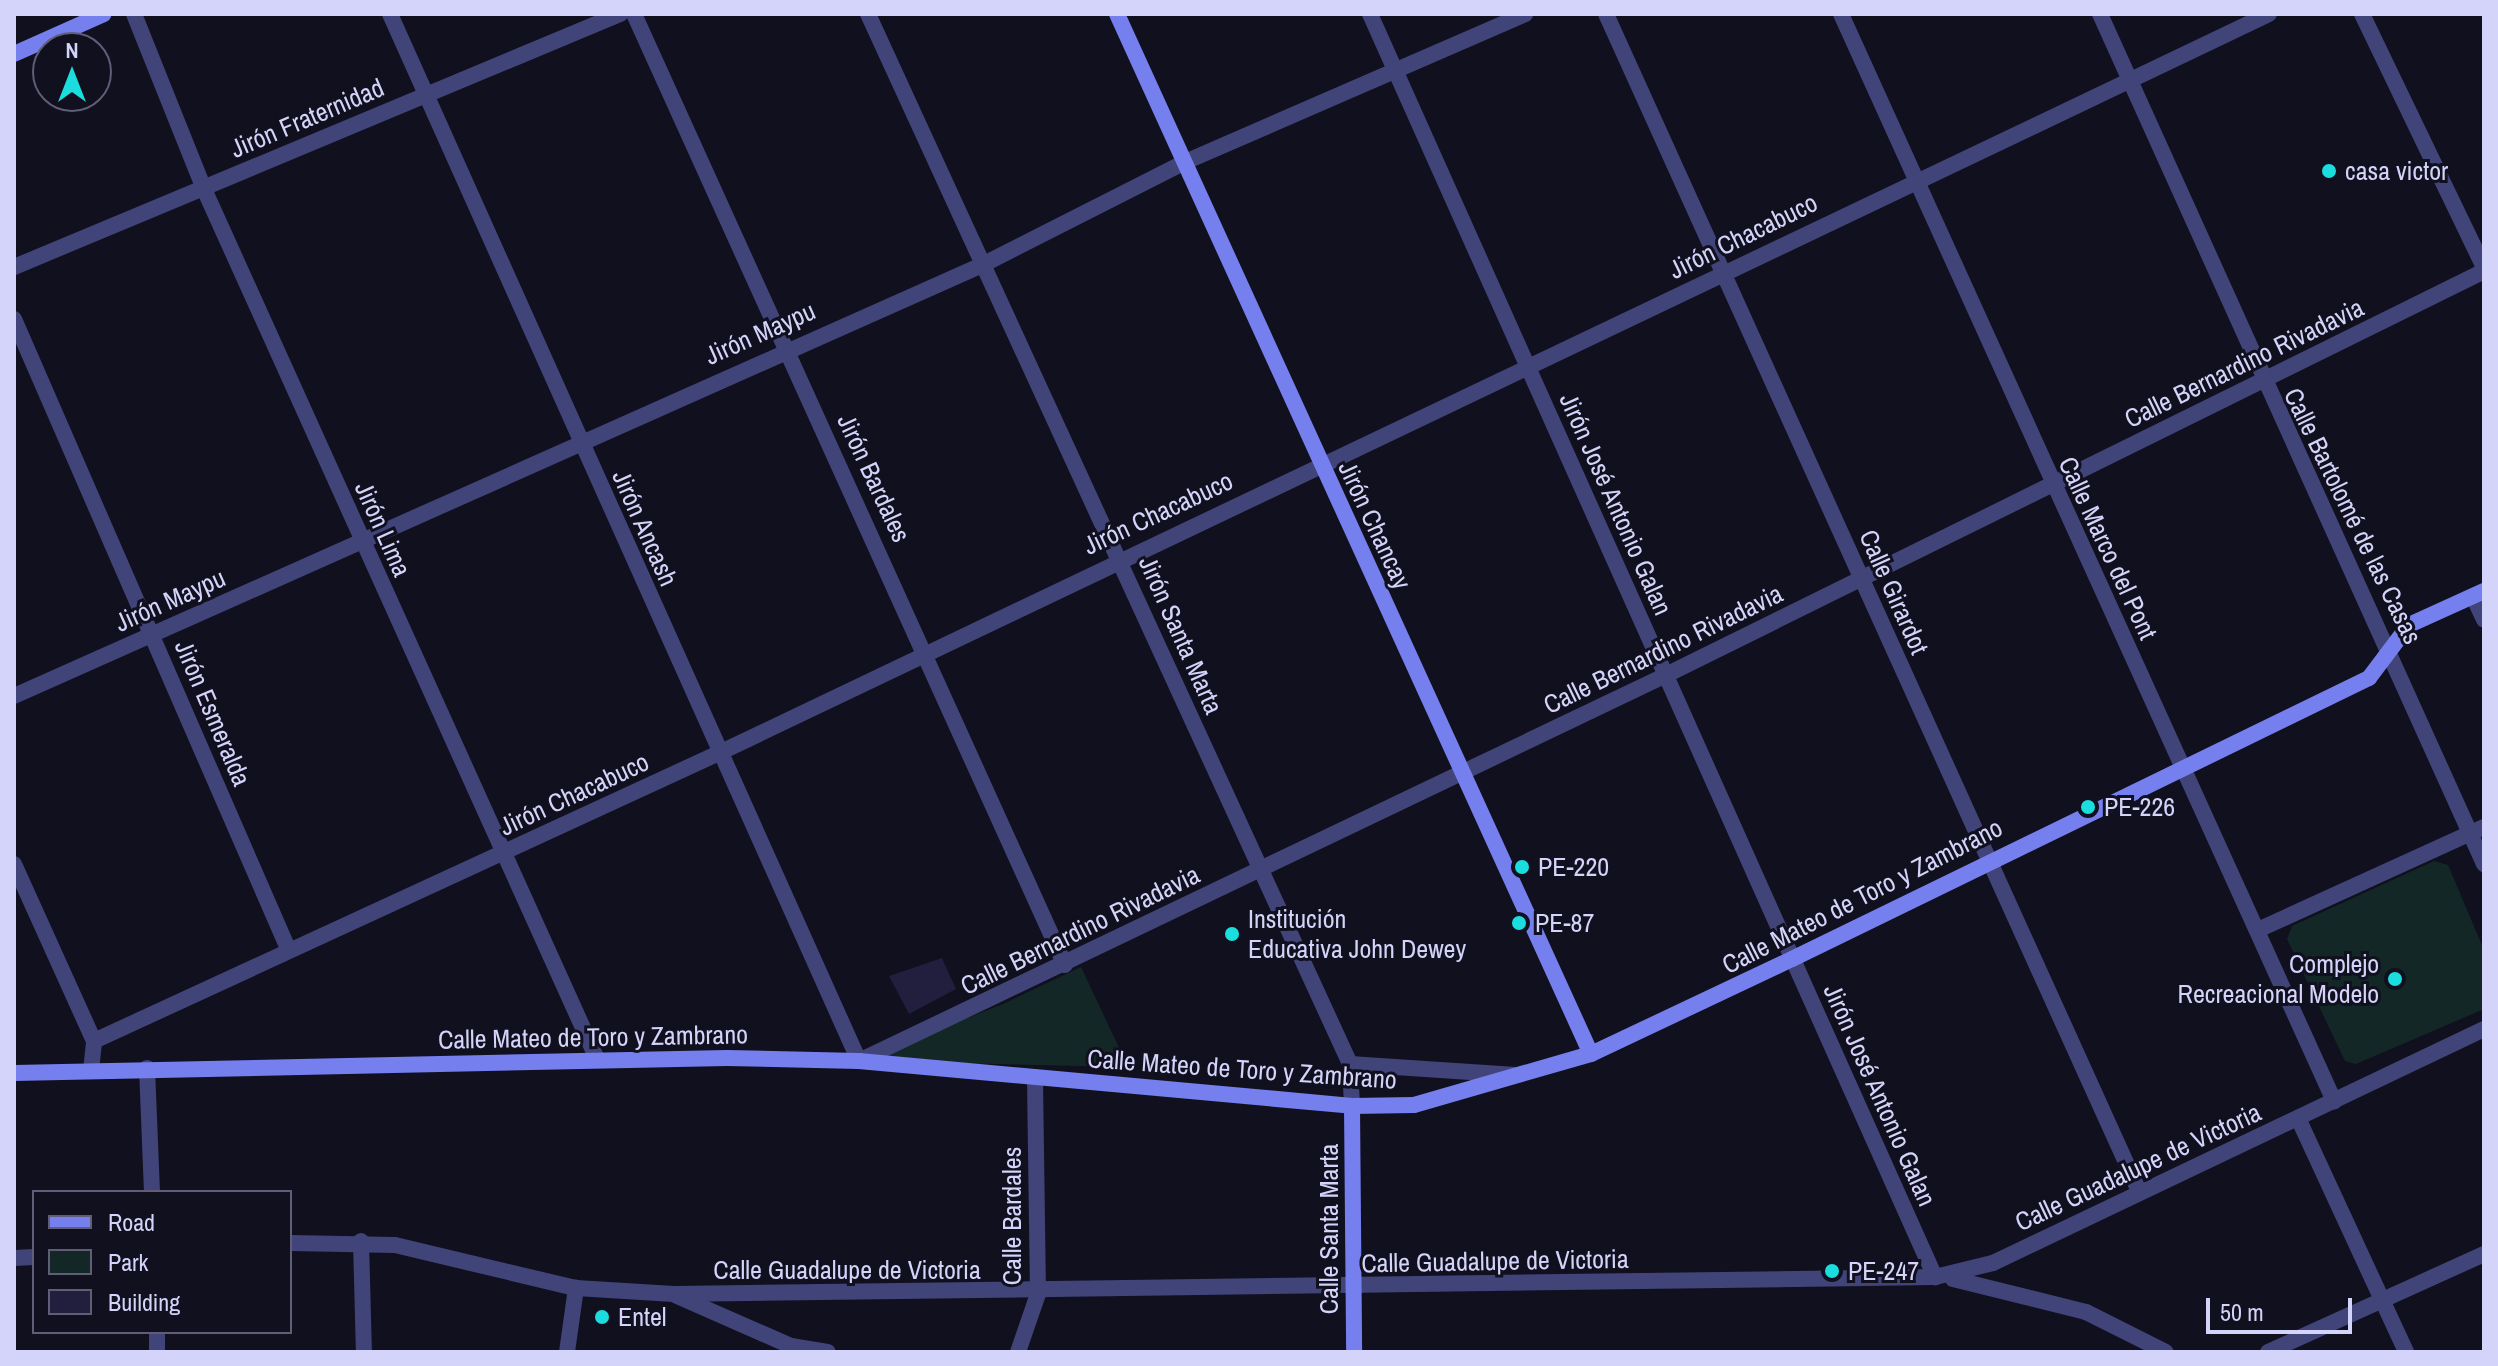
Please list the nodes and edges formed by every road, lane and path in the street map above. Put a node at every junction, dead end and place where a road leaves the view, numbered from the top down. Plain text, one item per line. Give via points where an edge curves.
1 (104, 14) edge
2 (134, 14) edge
3 (390, 14) edge
4 (620, 14) edge
5 (634, 14) edge
6 (868, 14) edge
7 (1117, 14) edge
8 (1370, 14) edge
9 (1525, 14) edge
10 (1606, 14) edge
11 (1841, 14) edge
12 (2100, 14) edge
13 (2269, 14) edge
14 (2362, 14) edge
15 (14, 54) edge
16 (1394, 69) junction
17 (2129, 81) junction
18 (426, 94) junction
19 (1185, 162) junction
20 (1914, 179) junction
21 (204, 189) junction
22 (982, 265) junction
23 (14, 267) edge
24 (2484, 269) edge
25 (1723, 273) junction
26 (14, 319) edge
27 (786, 346) junction
28 (1528, 367) junction
29 (2261, 381) junction
30 (580, 441) junction
31 (1320, 463) junction
32 (2052, 484) junction
33 (361, 540) junction
34 (1119, 556) junction
35 (1861, 578) junction
36 (2479, 593) edge
37 (2484, 620) edge
38 (153, 635) junction
39 (2391, 648) junction
40 (928, 652) junction
41 (1666, 675) junction
42 (14, 696) edge
43 (719, 753) junction
44 (2182, 765) junction
45 (1463, 774) junction
46 (2477, 830) edge
47 (504, 853) junction
48 (1988, 859) junction
49 (14, 864) edge
50 (2484, 864) edge
51 (1258, 871) junction
52 (2260, 929) junction
53 (289, 951) junction
54 (1792, 959) junction
55 (1065, 965) junction
56 (2484, 1029) edge
57 (94, 1041) junction
58 (1591, 1054) junction
59 (597, 1059) junction
60 (859, 1061) junction
61 (1350, 1064) junction
62 (147, 1068) junction
63 (91, 1071) junction
64 (14, 1073) edge
65 (1529, 1076) junction
66 (1035, 1077) junction
67 (2334, 1101) junction
68 (1352, 1106) junction
69 (2298, 1118) junction
70 (152, 1190) edge
71 (2139, 1191) junction
72 (361, 1241) junction
73 (292, 1243) edge
74 (2484, 1254) edge
75 (1993, 1263) junction
76 (1935, 1277) junction
77 (1993, 1286) junction
78 (576, 1288) junction
79 (1353, 1288) junction
80 (674, 1294) junction
81 (1038, 1294) junction
82 (2383, 1300) junction
83 (790, 1349) edge
84 (364, 1352) edge
85 (567, 1352) edge
86 (828, 1352) edge
87 (1018, 1352) edge
88 (1354, 1352) edge
89 (2166, 1352) edge
90 (2268, 1352) edge
91 (2406, 1352) edge

1 - 15 street
2 - 21 street, Jirón Lima
3 - 18 street, Jirón Ancash
4 - 18 street, Jirón Fraternidad
5 - 27 street, Jirón Bardales
6 - 22 street, Jirón Santa Marta
7 - 19 street, Jirón Chancay
8 - 16 street, Jirón José Antonio Galan
9 - 16 street, Jirón Maypu
10 - 25 street, Calle Girardot
11 - 20 street, Calle Marco del Pont
12 - 17 street, Calle Bartolomé de las Casas
13 - 17 street, Jirón Chacabuco
14 - 24 street
16 - 19 street, Jirón Maypu
16 - 28 street, Jirón José Antonio Galan
17 - 20 street, Jirón Chacabuco
17 - 29 street, Calle Bartolomé de las Casas
18 - 21 street, Jirón Fraternidad
18 - 30 street, Jirón Ancash
19 - 22 street, Jirón Maypu
19 - 31 street, Jirón Chancay
20 - 25 street, Jirón Chacabuco
20 - 32 street, Calle Marco del Pont
21 - 23 street, Jirón Fraternidad
21 - 33 street, Jirón Lima
22 - 27 street, Jirón Maypu
22 - 34 street, Jirón Santa Marta
24 - 29 street, Calle Bernardino Rivadavia
25 - 28 street, Jirón Chacabuco
25 - 35 street, Calle Girardot
26 - 38 street, Jirón Esmeralda
27 - 30 street, Jirón Maypu
27 - 40 street, Jirón Bardales
28 - 31 street, Jirón Chacabuco
28 - 41 street, Jirón José Antonio Galan
29 - 32 street, Calle Bernardino Rivadavia
29 - 39 street, Calle Bartolomé de las Casas
30 - 33 street, Jirón Maypu
30 - 43 street, Jirón Ancash
31 - 34 street, Jirón Chacabuco
31 - 45 street, Jirón Chancay
32 - 35 street, Calle Bernardino Rivadavia
32 - 44 street, Calle Marco del Pont
33 - 38 street, Jirón Maypu
33 - 47 street, Jirón Lima
34 - 40 street, Jirón Chacabuco
34 - 51 street, Jirón Santa Marta
35 - 41 street, Calle Bernardino Rivadavia
35 - 48 street, Calle Girardot
36 - 37 street
36 - 39 street, Calle Mateo de Toro y Zambrano via 2409,625
38 - 42 street, Jirón Maypu
38 - 53 street, Jirón Esmeralda
39 - 44 street, Calle Mateo de Toro y Zambrano via 2369,678
39 - 46 street, Calle Bartolomé de las Casas
40 - 43 street, Jirón Chacabuco
40 - 55 street, Jirón Bardales
41 - 45 street, Calle Bernardino Rivadavia
41 - 54 street, Jirón José Antonio Galan
43 - 47 street, Jirón Chacabuco
43 - 60 street, Jirón Ancash
44 - 48 street, Calle Mateo de Toro y Zambrano
44 - 52 street, Calle Marco del Pont
45 - 51 street, Calle Bernardino Rivadavia
45 - 58 street, Jirón Chancay
46 - 50 street, Calle Bartolomé de las Casas
46 - 52 street
47 - 53 street, Jirón Chacabuco
47 - 59 street, Jirón Lima
48 - 54 street, Calle Mateo de Toro y Zambrano
48 - 71 street, Calle Girardot
49 - 57 street
51 - 55 street, Calle Bernardino Rivadavia
51 - 61 street, Jirón Santa Marta
52 - 67 street, Calle Marco del Pont
53 - 57 street, Jirón Chacabuco
54 - 58 street, Calle Mateo de Toro y Zambrano
54 - 76 street, Jirón José Antonio Galan
55 - 60 street, Calle Bernardino Rivadavia
56 - 67 street, Calle Guadalupe de Victoria
57 - 63 street
58 - 65 street, Calle Mateo de Toro y Zambrano
59 - 60 street, Calle Mateo de Toro y Zambrano
59 - 62 street, Calle Mateo de Toro y Zambrano
60 - 66 street, Calle Mateo de Toro y Zambrano
61 - 65 street
61 - 68 street, Jirón Santa Marta
62 - 63 street, Calle Mateo de Toro y Zambrano
62 - 70 street
63 - 64 street, Calle Mateo de Toro y Zambrano
65 - 68 street, Calle Mateo de Toro y Zambrano via 1414,1105
66 - 68 street, Calle Mateo de Toro y Zambrano
66 - 81 street, Calle Bardales
67 - 69 street, Calle Guadalupe de Victoria
68 - 79 street, Calle Santa Marta
69 - 71 street, Calle Guadalupe de Victoria
69 - 82 street
71 - 75 street, Calle Guadalupe de Victoria
72 - 73 street, Calle Guadalupe de Victoria
72 - 78 street, Calle Guadalupe de Victoria
72 - 84 street
74 - 82 street
75 - 76 street, Calle Guadalupe de Victoria
75 - 77 street
76 - 77 street
76 - 79 street, Calle Guadalupe de Victoria
77 - 89 street via 2127,1327
78 - 80 street, Calle Guadalupe de Victoria
78 - 85 street
79 - 81 street, Calle Guadalupe de Victoria
79 - 88 street, Calle Santa Marta
80 - 81 street, Calle Guadalupe de Victoria
80 - 83 street
81 - 87 street, Calle Bardales
82 - 90 street
82 - 91 street
83 - 86 street

